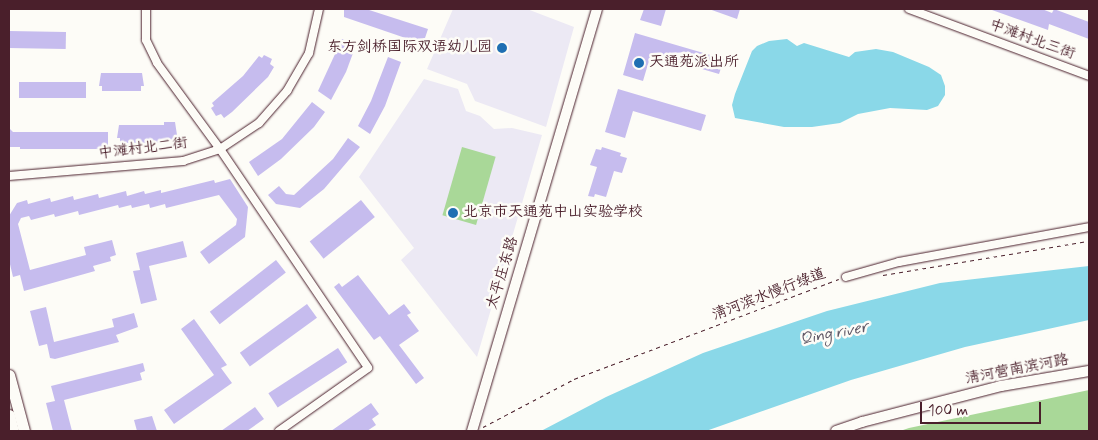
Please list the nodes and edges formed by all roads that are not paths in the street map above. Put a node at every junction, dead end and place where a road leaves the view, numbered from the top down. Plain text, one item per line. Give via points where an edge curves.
1 (146, 9) edge
2 (319, 9) edge
3 (597, 9) edge
4 (909, 9) edge
5 (1089, 76) edge
6 (220, 149) junction
7 (9, 176) edge
8 (1089, 227) edge
9 (846, 277) road end
10 (1089, 371) edge
11 (10, 381) edge
12 (9, 415) edge
13 (13, 431) edge
14 (24, 431) edge
15 (280, 431) edge
16 (472, 431) edge
17 (836, 431) edge

1 - 6 street via 146,40 157,63
2 - 6 street, 中滩村北二街 via 309,53 287,91 259,123
3 - 16 street, 太平庄东路
4 - 5 street, 中滩村北三街
6 - 7 street, 中滩村北二街 via 183,161
6 - 15 street via 368,368
8 - 9 street via 899,262
10 - 17 street, 清河营南滨河路 via 1001,386
11 - 14 main road
12 - 13 main road

